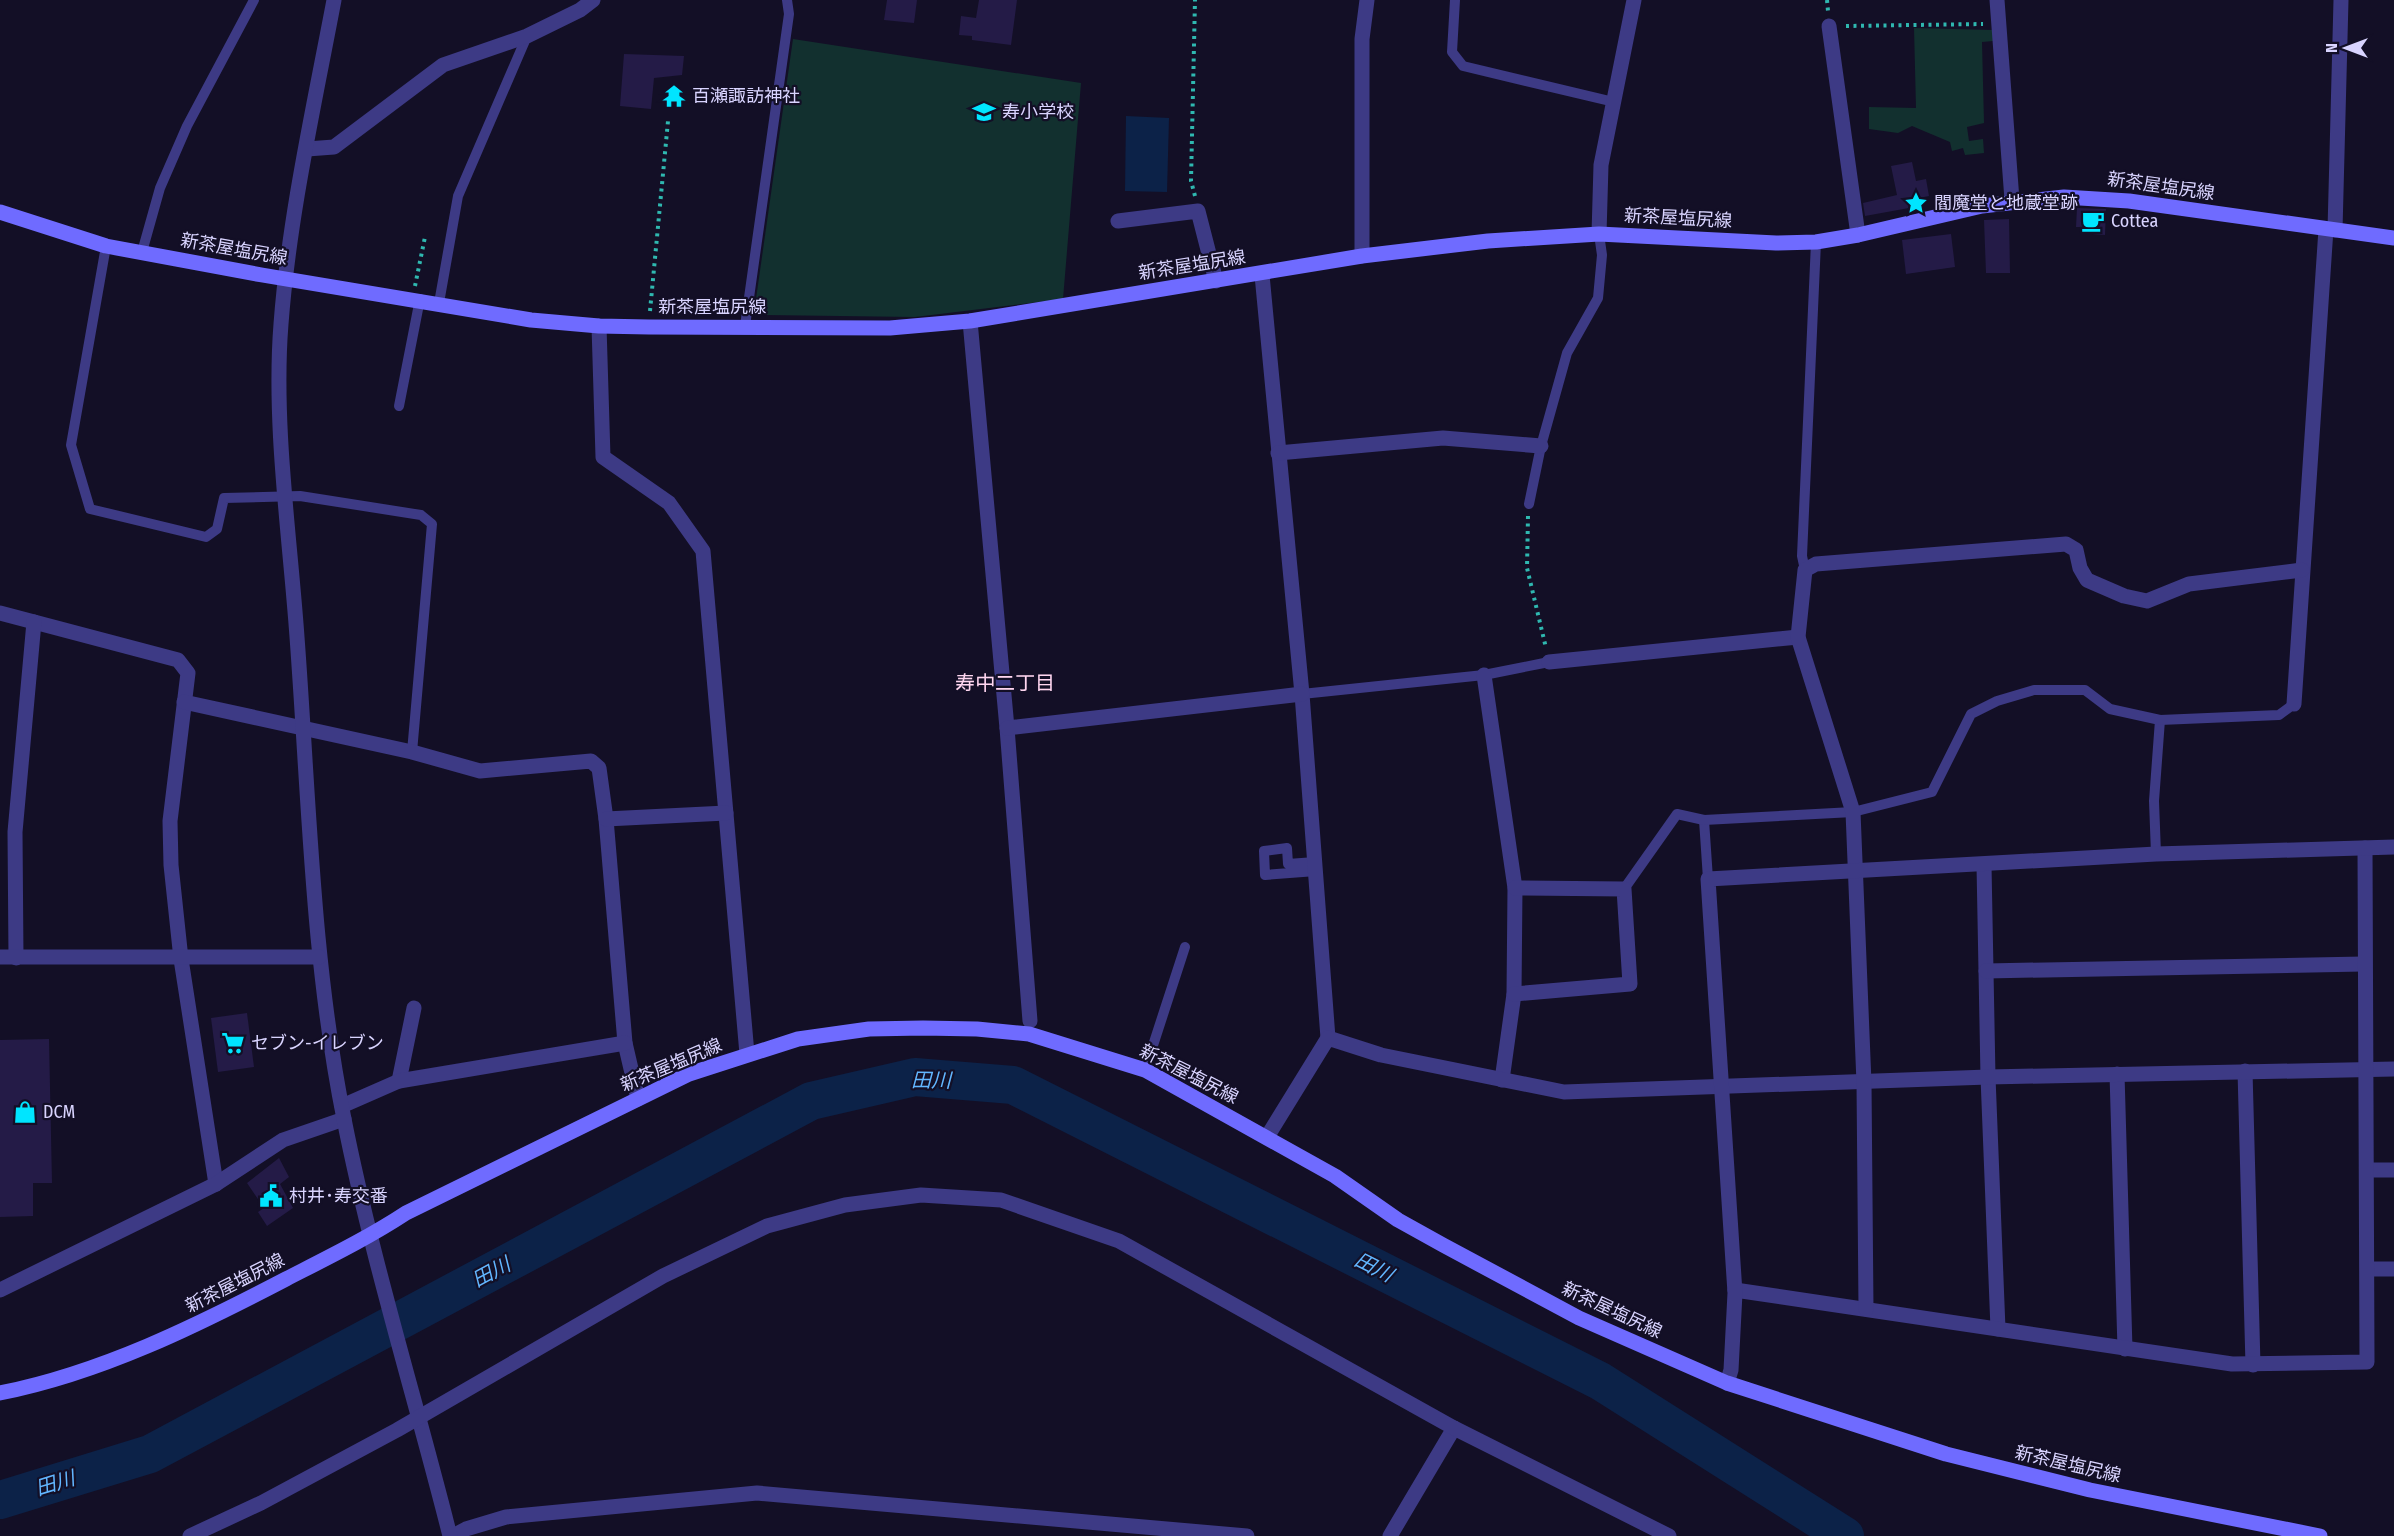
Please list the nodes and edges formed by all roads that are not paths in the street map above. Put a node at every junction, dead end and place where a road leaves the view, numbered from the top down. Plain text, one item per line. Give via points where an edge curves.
1 (254, 0) edge
2 (334, 0) edge
3 (593, 0) edge
4 (787, 0) edge
5 (1367, 0) edge
6 (1455, 0) edge
7 (1634, 0) edge
8 (1997, 0) edge
9 (2341, 0) edge
10 (1829, 26) road end
11 (527, 36) junction
12 (1614, 102) junction
13 (307, 149) junction
14 (2012, 200) junction
15 (0, 212) edge
16 (1118, 221) dead end
17 (2330, 230) junction
18 (1599, 234) junction
19 (1858, 235) junction
20 (2394, 238) edge
21 (1816, 242) junction
22 (106, 246) junction
23 (142, 252) junction
24 (1362, 256) junction
25 (1262, 274) junction
26 (286, 278) junction
27 (1216, 281) junction
28 (416, 299) junction
29 (439, 303) junction
30 (970, 321) junction
31 (599, 326) junction
32 (745, 326) junction
33 (399, 406) dead end
34 (1541, 446) junction
35 (1278, 453) junction
36 (287, 496) junction
37 (1529, 504) road end
38 (1805, 570) junction
39 (2302, 570) junction
40 (0, 613) edge
41 (34, 622) junction
42 (1798, 637) junction
43 (1549, 662) joint
44 (1484, 675) junction
45 (1302, 694) junction
46 (183, 702) junction
47 (2294, 704) joint
48 (2160, 720) junction
49 (304, 728) junction
50 (1007, 728) junction
51 (412, 752) junction
52 (1853, 812) junction
53 (726, 813) junction
54 (606, 819) junction
55 (1704, 820) junction
56 (2394, 847) edge
57 (2365, 848) junction
58 (2156, 854) junction
59 (1984, 865) junction
60 (1315, 867) junction
61 (1854, 871) junction
62 (1708, 879) junction
63 (1515, 888) junction
64 (1624, 889) junction
65 (1185, 947) dead end
66 (0, 957) edge
67 (319, 957) junction
68 (16, 958) junction
69 (181, 959) junction
70 (2363, 964) junction
71 (1986, 971) junction
72 (1514, 994) junction
73 (414, 1008) dead end
74 (1029, 1022) dead end
75 (1328, 1038) junction
76 (625, 1042) junction
77 (747, 1054) junction
78 (2367, 1068) junction
79 (2394, 1069) edge
80 (1145, 1070) junction
81 (2246, 1071) junction
82 (2117, 1074) junction
83 (1988, 1077) junction
84 (1502, 1080) junction
85 (399, 1081) junction
86 (1864, 1083) junction
87 (1722, 1085) junction
88 (638, 1099) junction
89 (343, 1112) junction
90 (1267, 1137) junction
91 (2367, 1170) junction
92 (2394, 1170) edge
93 (216, 1184) junction
94 (371, 1236) junction
95 (2368, 1269) junction
96 (2394, 1269) edge
97 (0, 1290) edge
98 (1734, 1290) junction
99 (1866, 1310) junction
100 (1998, 1329) junction
101 (2125, 1349) junction
102 (2253, 1365) junction
103 (1727, 1383) junction
104 (0, 1393) edge
105 (420, 1416) junction
106 (1454, 1428) junction
107 (190, 1536) edge
108 (452, 1536) edge
109 (1246, 1536) edge
110 (1390, 1536) edge
111 (1669, 1536) edge
112 (2320, 1536) edge

1 - 23 lane via 187,126 160,188
2 - 13 street
3 - 11 street
4 - 32 lane via 789,14
5 - 24 street via 1362,39
6 - 12 lane via 1452,52 1463,66
7 - 12 street
8 - 14 street
9 - 17 street via 2340,101
10 - 19 street
11 - 13 street via 443,65 334,147
11 - 29 lane via 458,196
12 - 18 street via 1601,165
13 - 26 street
14 - 17 main road, 新茶屋塩尻線 via 2090,197
14 - 19 main road, 新茶屋塩尻線
15 - 22 main road, 新茶屋塩尻線
16 - 27 street via 1198,211
17 - 20 main road, 新茶屋塩尻線
17 - 39 street
18 - 21 main road, 新茶屋塩尻線
18 - 24 main road, 新茶屋塩尻線 via 1488,241
18 - 34 lane via 1602,255 1598,298 1567,353
19 - 21 main road, 新茶屋塩尻線
21 - 38 lane via 1802,556
22 - 23 main road, 新茶屋塩尻線
22 - 36 lane via 71,445 90,509 206,537 217,530 224,498
23 - 26 main road, 新茶屋塩尻線
24 - 25 main road, 新茶屋塩尻線
25 - 27 main road, 新茶屋塩尻線
25 - 35 street
26 - 28 main road, 新茶屋塩尻線
26 - 36 street via 280,416
27 - 30 main road, 新茶屋塩尻線
28 - 29 main road, 新茶屋塩尻線
28 - 33 lane
29 - 31 main road, 新茶屋塩尻線 via 531,320
30 - 32 main road, 新茶屋塩尻線 via 890,327
30 - 50 street
31 - 32 main road, 新茶屋塩尻線
31 - 53 street via 603,457 669,503 703,551
34 - 35 street via 1443,438
34 - 37 lane
35 - 45 street
36 - 49 street
36 - 51 lane via 421,515 432,524
38 - 39 street via 1816,564 2066,544 2076,550 2087,580 2147,601 2189,584
38 - 42 street
39 - 47 street
40 - 41 street
41 - 46 street via 178,660 188,673
41 - 68 street via 15,832
42 - 43 street
42 - 52 street
43 - 44 lane
44 - 45 lane
44 - 63 street
45 - 50 street
45 - 60 street
46 - 49 street
46 - 69 street via 170,821
47 - 48 lane via 2279,715
48 - 52 lane via 2110,709 2085,690 2034,690 1997,701 1971,714 1932,792
48 - 58 lane via 2154,801
49 - 51 street
49 - 67 street
50 - 74 street
51 - 54 street via 480,771 591,761 599,768
52 - 55 lane
52 - 61 street
53 - 54 street
53 - 77 street
54 - 76 street
55 - 62 lane
55 - 64 lane via 1677,814
56 - 57 street
57 - 58 street
57 - 70 street
58 - 59 street
59 - 61 street
59 - 71 street
60 - 60 lane via 1265,876 1264,851 1287,848 1288,864
60 - 75 street
61 - 62 street
61 - 86 street
62 - 87 street
63 - 64 street
63 - 72 street
64 - 72 street via 1630,984
65 - 80 lane
66 - 68 street
67 - 69 street
67 - 89 street
68 - 69 street
69 - 93 street
70 - 71 street
70 - 78 street
71 - 83 street
72 - 84 street
73 - 85 street
75 - 84 street via 1381,1055
75 - 90 street
76 - 85 street
76 - 88 street
77 - 80 main road, 新茶屋塩尻線 via 798,1039 869,1029 977,1029 1029,1034
77 - 88 main road, 新茶屋塩尻線 via 689,1074
78 - 79 street
78 - 81 street
78 - 91 street
80 - 90 main road, 新茶屋塩尻線
81 - 82 street
81 - 102 street
82 - 83 street
82 - 101 street
83 - 86 street
83 - 100 street
84 - 87 street via 1564,1092
85 - 89 street
86 - 87 street
86 - 99 street
87 - 98 street
88 - 94 main road, 新茶屋塩尻線 via 406,1213
89 - 93 street via 283,1140
89 - 94 street
90 - 103 main road, 新茶屋塩尻線 via 1335,1176 1398,1220 1579,1318
91 - 92 street
91 - 95 street
93 - 97 street
94 - 104 main road, 新茶屋塩尻線 via 198,1325 82,1370
94 - 105 street
95 - 96 street
95 - 102 street via 2367,1362
98 - 99 street
98 - 103 street via 1731,1370
99 - 100 street
100 - 101 street
101 - 102 street
103 - 112 main road, 新茶屋塩尻線 via 1957,1457 2090,1490
105 - 106 street via 663,1276 767,1226 845,1205 921,1195 1001,1200 1119,1241
105 - 107 street via 261,1503
105 - 108 street
106 - 110 street
106 - 111 street
108 - 109 street via 506,1517 757,1493

